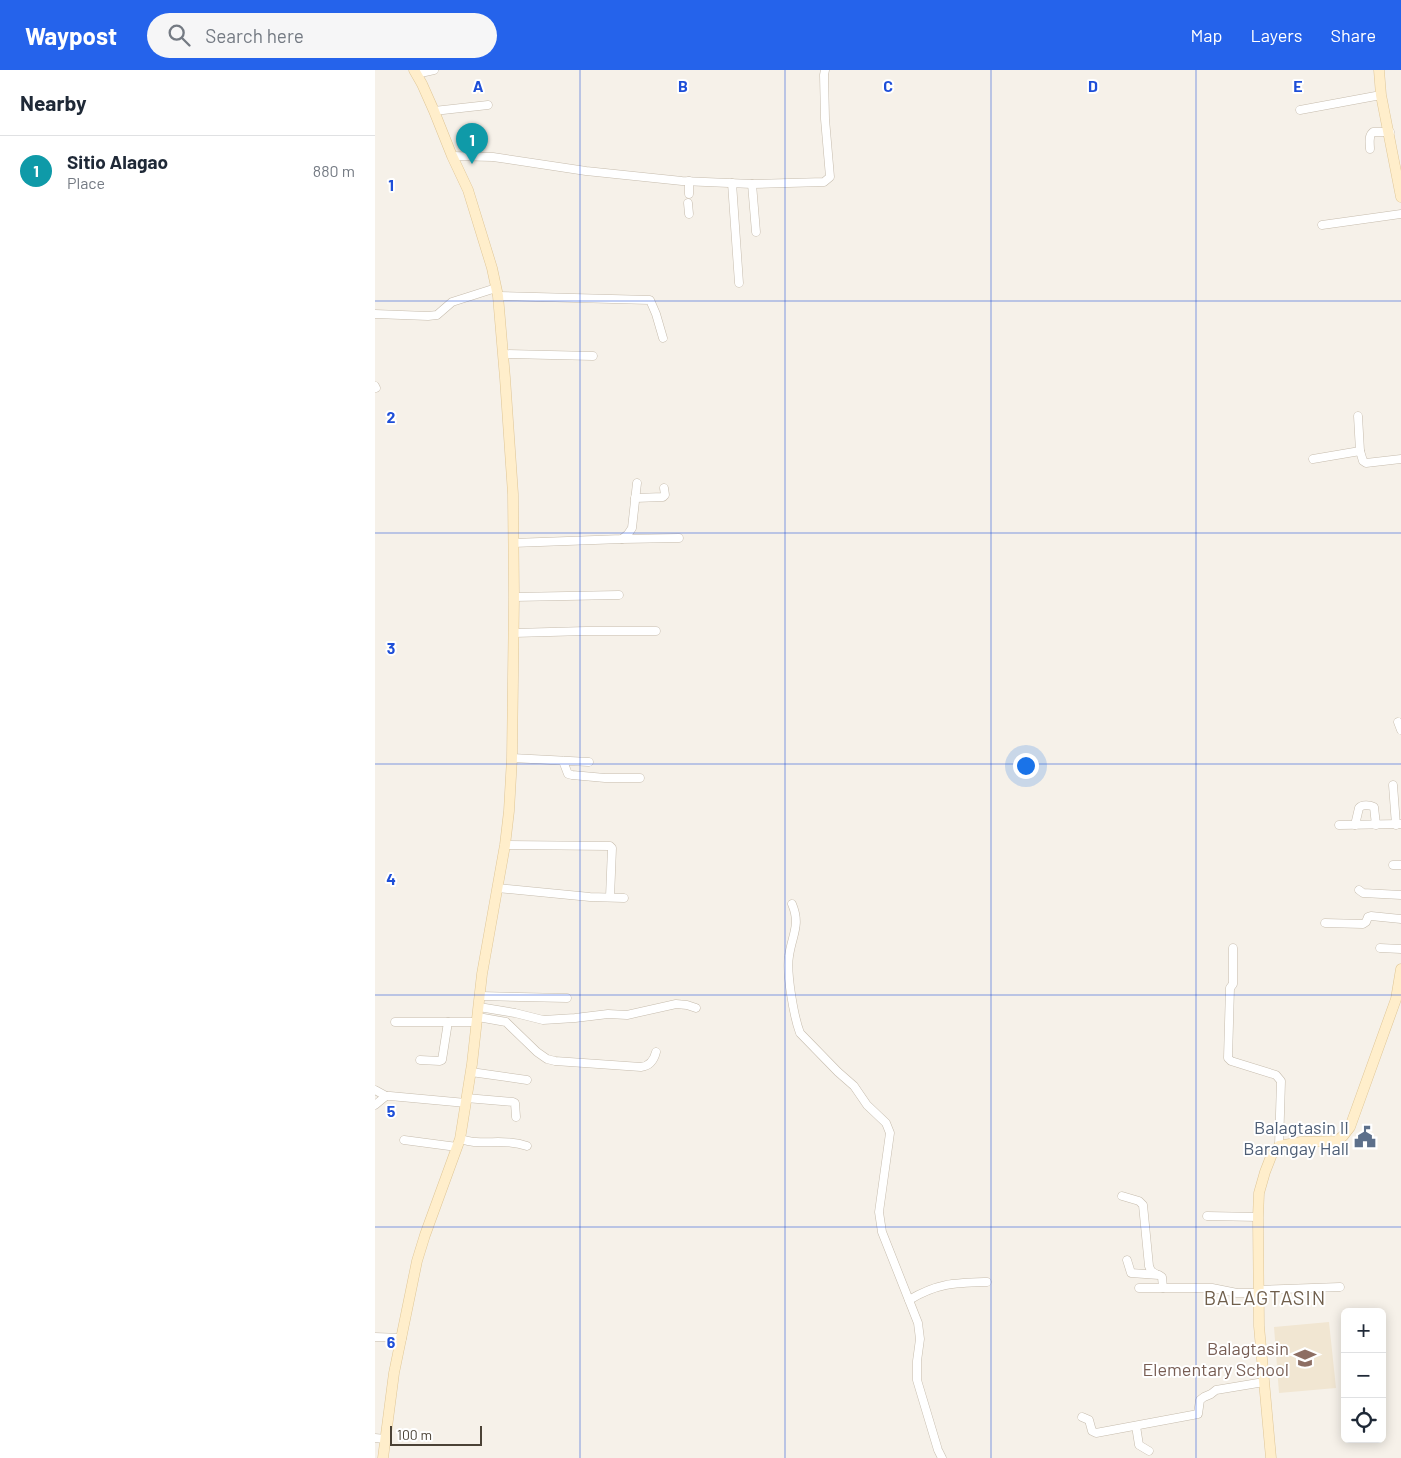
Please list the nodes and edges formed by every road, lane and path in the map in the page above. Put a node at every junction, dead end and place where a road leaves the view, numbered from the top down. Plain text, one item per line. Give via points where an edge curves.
1 (434, 70) edge
2 (825, 70) edge
3 (1379, 70) edge
4 (415, 72) edge
5 (1381, 95) junction
6 (487, 105) dead end
7 (1300, 110) dead end
8 (435, 111) junction
9 (1389, 132) junction
10 (1370, 149) dead end
11 (452, 156) junction
12 (689, 181) junction
13 (732, 183) junction
14 (752, 184) junction
15 (689, 194) dead end
16 (1401, 198) edge
17 (689, 203) dead end
18 (689, 214) dead end
19 (1401, 214) edge
20 (1323, 225) dead end
21 (757, 232) dead end
22 (739, 283) dead end
23 (497, 292) junction
24 (375, 314) edge
25 (663, 338) dead end
26 (503, 354) junction
27 (593, 356) dead end
28 (1358, 416) dead end
29 (1360, 451) junction
30 (1313, 459) dead end
31 (1401, 459) edge
32 (637, 483) dead end
33 (664, 488) dead end
34 (635, 498) junction
35 (679, 538) dead end
36 (622, 539) junction
37 (513, 543) junction
38 (619, 595) dead end
39 (514, 597) junction
40 (655, 631) dead end
41 (514, 633) junction
42 (512, 758) junction
43 (563, 761) junction
44 (589, 762) dead end
45 (640, 778) dead end
46 (1393, 785) dead end
47 (1398, 824) edge
48 (1339, 825) dead end
49 (1355, 825) junction
50 (1376, 825) junction
51 (505, 845) junction
52 (497, 888) junction
53 (1359, 890) dead end
54 (1401, 895) edge
55 (610, 897) junction
56 (624, 898) dead end
57 (792, 904) dead end
58 (1401, 919) edge
59 (1325, 923) dead end
60 (1233, 948) dead end
61 (1380, 948) dead end
62 (1401, 949) edge
63 (1401, 969) edge
64 (480, 996) junction
65 (567, 998) dead end
66 (696, 1008) dead end
67 (478, 1015) junction
68 (395, 1022) dead end
69 (448, 1022) junction
70 (657, 1052) dead end
71 (420, 1060) dead end
72 (471, 1072) junction
73 (527, 1080) dead end
74 (375, 1090) edge
75 (386, 1096) junction
76 (466, 1100) junction
77 (375, 1105) edge
78 (516, 1117) dead end
79 (404, 1140) dead end
80 (459, 1143) junction
81 (527, 1146) dead end
82 (1279, 1146) junction
83 (1122, 1196) dead end
84 (1207, 1216) dead end
85 (1258, 1217) junction
86 (1127, 1260) dead end
87 (1156, 1274) junction
88 (987, 1282) dead end
89 (1340, 1287) dead end
90 (1139, 1288) dead end
91 (1163, 1288) junction
92 (1258, 1291) junction
93 (909, 1300) junction
94 (375, 1337) edge
95 (401, 1338) junction
96 (1264, 1382) junction
97 (1082, 1417) dead end
98 (1136, 1426) junction
99 (380, 1438) edge
100 (1149, 1451) dead end
101 (383, 1458) edge
102 (942, 1458) edge
103 (1271, 1458) edge

1 - 4 street
2 - 14 street via 829,177 824,182
3 - 5 street
4 - 8 street
5 - 7 street
5 - 9 street
6 - 8 street
8 - 11 street
9 - 10 street via 1373,132
9 - 16 street
11 - 12 street via 493,157
11 - 23 street via 468,190
12 - 13 street
12 - 15 street
13 - 14 street
13 - 22 street
14 - 21 street
17 - 18 street
19 - 20 street
23 - 24 street via 452,302 437,315
23 - 25 street via 650,300
23 - 26 street
26 - 27 street
26 - 37 street via 513,494
28 - 29 street
29 - 30 street
29 - 31 street via 1366,463
32 - 34 street
33 - 34 street via 663,497
34 - 36 street via 632,528
35 - 36 street
36 - 37 street
37 - 39 street
38 - 39 street
39 - 41 street
40 - 41 street
41 - 42 street
42 - 43 street
42 - 51 street
43 - 44 street
43 - 45 street via 568,774 572,775
46 - 47 street
47 - 50 street
48 - 49 street
49 - 50 street
49 - 50 street via 1362,805 1374,807
51 - 52 street
51 - 55 street via 610,846
52 - 55 street
52 - 64 street
53 - 54 street
55 - 56 street
57 - 93 street via 796,913 796,930 788,966 798,1026 805,1038 854,1086 889,1128 879,1221
58 - 59 street via 1371,916 1363,924
60 - 82 street via 1228,1058 1276,1075 1281,1080
61 - 62 street
63 - 82 street via 1396,999 1350,1127 1337,1141
64 - 65 street
64 - 67 street
66 - 67 street via 681,1004 627,1015 543,1020 515,1013
67 - 69 street
67 - 70 street via 506,1022 537,1052 555,1061 641,1067 647,1066
67 - 72 street
68 - 69 street
69 - 71 street via 442,1060
72 - 73 street
72 - 76 street
74 - 75 street
75 - 76 street
75 - 77 street
76 - 78 street via 513,1102
76 - 80 street
79 - 80 street
80 - 81 street via 507,1141
80 - 95 street via 417,1262
82 - 85 street via 1265,1172 1259,1193
83 - 87 street via 1143,1205 1149,1266
84 - 85 street
85 - 92 street
86 - 87 street via 1131,1273
87 - 91 street via 1161,1277
88 - 93 street via 933,1287
89 - 92 street
90 - 91 street
91 - 92 street via 1212,1288 1237,1293
92 - 96 street
93 - 102 street via 920,1331 917,1380
94 - 95 street
95 - 99 street
96 - 98 street via 1216,1390 1200,1400 1198,1414
96 - 103 street
97 - 98 street via 1089,1420 1092,1431 1097,1433
98 - 100 street via 1139,1445
99 - 101 street

